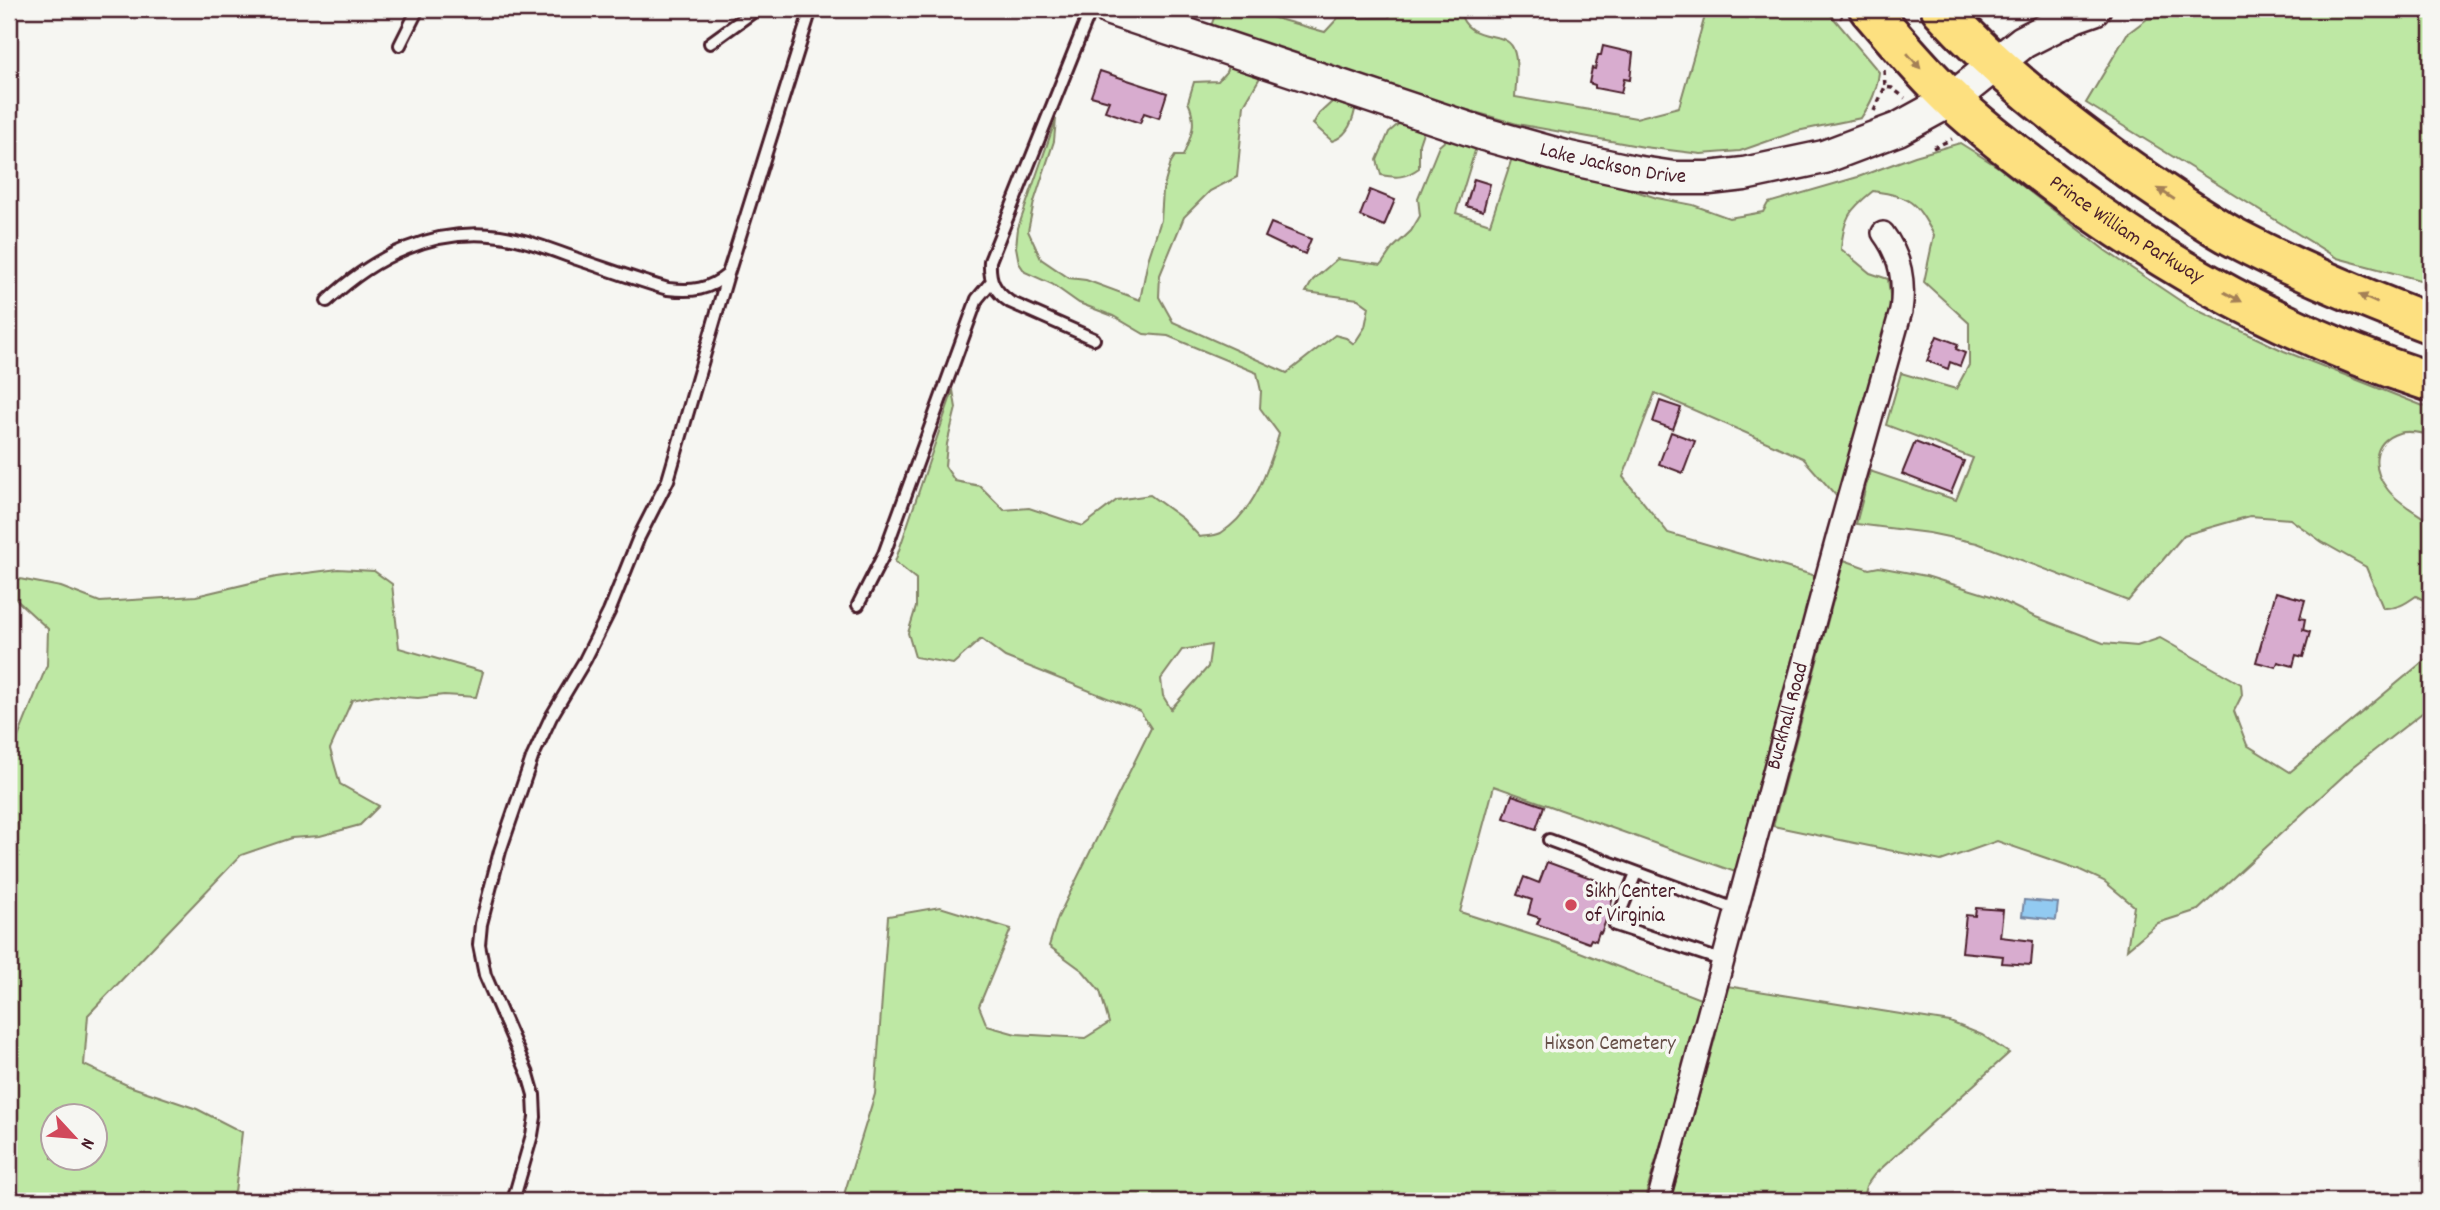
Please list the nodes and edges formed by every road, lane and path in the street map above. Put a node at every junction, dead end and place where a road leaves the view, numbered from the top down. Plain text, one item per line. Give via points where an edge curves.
1 (418, 9) edge
2 (757, 9) edge
3 (811, 9) edge
4 (1091, 9) edge
5 (1110, 9) edge
6 (1869, 9) edge
7 (1941, 9) edge
8 (2094, 9) edge
9 (710, 43) dead end
10 (400, 45) dead end
11 (1996, 63) junction
12 (1885, 88) dead end
13 (1951, 100) junction
14 (1874, 111) dead end
15 (1954, 138) dead end
16 (1933, 148) dead end
17 (1883, 233) dead end
18 (728, 274) junction
19 (992, 281) junction
20 (327, 301) dead end
21 (2431, 324) edge
22 (1094, 339) dead end
23 (2431, 382) edge
24 (858, 605) dead end
25 (1549, 840) dead end
26 (1636, 873) junction
27 (1738, 910) junction
28 (1724, 961) junction
29 (513, 1201) edge
30 (1658, 1201) edge

1 - 10 lane
2 - 9 lane
3 - 18 lane
4 - 19 lane via 990,261
5 - 13 street, Lake Jackson Drive via 1484,134 1569,158 1674,178 1744,174 1824,157 1898,129
6 -> 13 highway, Prince William Parkway
7 - 11 highway
8 - 11 street, Lake Jackson Drive via 2027,40
11 - 13 street, Lake Jackson Drive
21 -> 11 highway via 2306,273 2234,237 2092,143
12 - 14 path
13 -> 23 highway, Prince William Parkway via 2079,202 2196,277 2330,345
15 - 16 path
17 - 27 street, Buckhall Road via 1902,275 1901,311
18 - 20 lane via 703,289 687,292 528,242 464,235 400,249 372,264
18 - 29 lane via 668,480 609,612 532,758 481,924 479,945 485,975 534,1095 532,1135
19 - 22 lane via 1010,302
19 - 24 lane via 977,299 884,554
25 - 26 lane
26 - 27 lane
26 - 28 lane via 1615,925
27 - 28 street, Buckhall Road
28 - 30 street, Buckhall Road

